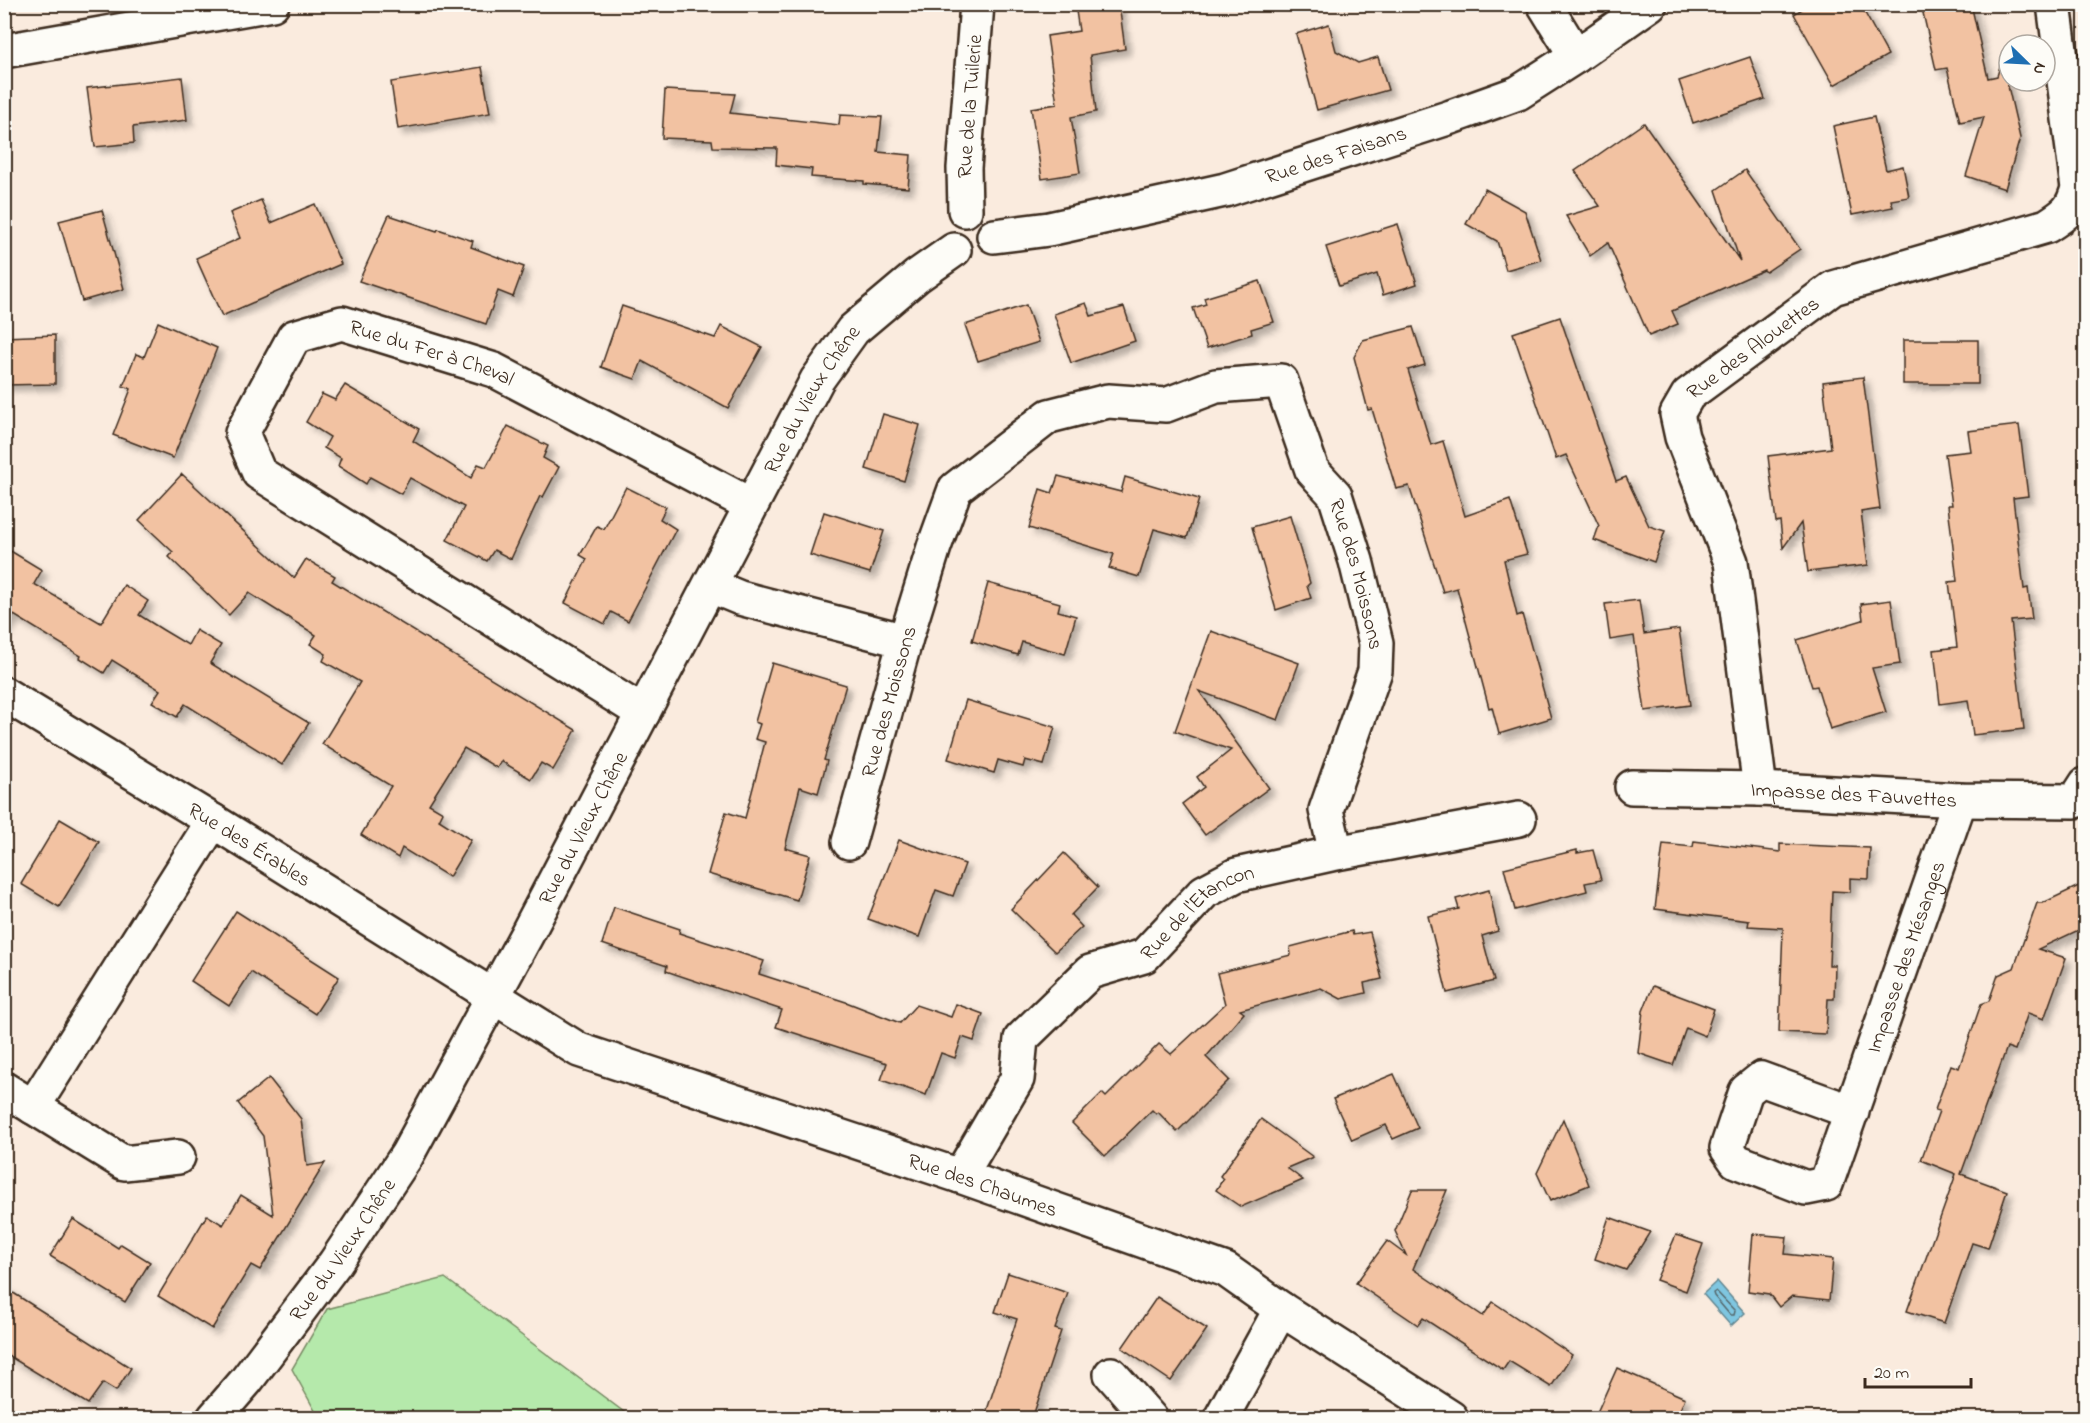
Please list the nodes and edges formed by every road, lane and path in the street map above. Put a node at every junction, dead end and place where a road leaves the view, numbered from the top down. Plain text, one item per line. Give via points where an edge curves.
1 (272, 4) edge
2 (976, 4) edge
3 (1544, 4) edge
4 (1650, 4) edge
5 (2054, 4) edge
6 (4, 51) edge
7 (1576, 56) junction
8 (965, 210) junction
9 (994, 236) junction
10 (954, 250) junction
11 (752, 505) junction
12 (711, 586) junction
13 (905, 641) junction
14 (4, 694) edge
15 (643, 712) junction
16 (1632, 787) dead end
17 (1760, 789) junction
18 (2080, 793) edge
19 (1960, 800) junction
20 (1519, 819) dead end
21 (213, 821) junction
22 (849, 843) dead end
23 (1336, 853) junction
24 (493, 998) junction
25 (4, 1089) edge
26 (33, 1107) junction
27 (1852, 1112) dead end
28 (178, 1157) dead end
29 (960, 1176) junction
30 (1281, 1309) junction
31 (1111, 1374) dead end
32 (214, 1419) edge
33 (1150, 1419) edge
34 (1221, 1419) edge
35 (1451, 1419) edge

1 - 6 street
2 - 8 street, Rue de la Tuilerie via 964,168
3 - 7 street
4 - 7 street, Rue des Faisans
5 - 17 street, Rue des Alouettes via 2078,188 2066,215 2047,226 1833,288 1688,395 1677,414 1682,437 1731,562
7 - 9 street, Rue des Faisans via 1518,93 1225,190 1049,230
8 - 9 street via 987,215
8 - 10 street via 948,227
9 - 10 street via 988,249 975,256
10 - 11 street, Rue du Vieux Chêne via 854,330 817,380
11 - 12 street, Rue du Vieux Chêne
11 - 15 street, Rue du Fer à Cheval via 494,370 342,323 294,337 242,432 259,473
12 - 13 street via 740,598
12 - 15 street, Rue du Vieux Chêne
13 - 22 street, Rue des Moissons
13 - 23 street, Rue des Moissons via 955,489 1049,416 1108,401 1166,405 1216,386 1281,381 1312,470 1335,495 1376,644 1375,671 1326,810
14 - 21 street, Rue des Érables
15 - 24 street, Rue du Vieux Chêne
16 - 17 street, Impasse des Fauvettes
17 - 19 street, Impasse des Fauvettes
18 - 19 street, Impasse des Fauvettes
19 - 27 street, Impasse des Mésanges
20 - 23 street, Rue de l'Etancon
21 - 24 street, Rue des Érables
21 - 26 street
23 - 29 street, Rue de l'Etancon via 1236,875 1204,892 1144,956 1090,972 1021,1039 1017,1080
24 - 29 street, Rue des Chaumes via 579,1050
24 - 32 street, Rue du Vieux Chêne via 407,1155 335,1263
25 - 26 street
26 - 28 street via 124,1163
29 - 30 street, Rue des Chaumes via 1226,1270
30 - 34 street
30 - 35 street, Rue des Chaumes
31 - 33 street

